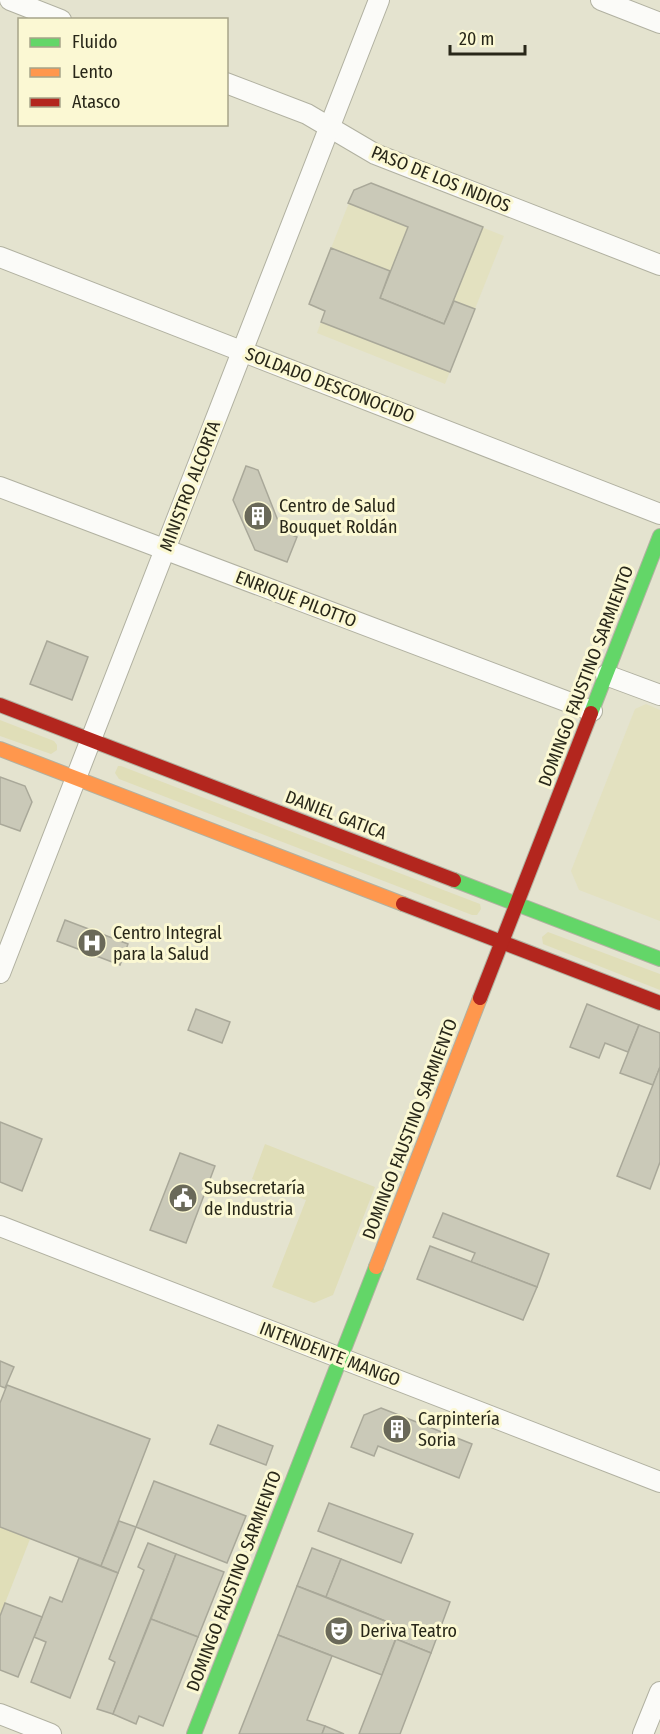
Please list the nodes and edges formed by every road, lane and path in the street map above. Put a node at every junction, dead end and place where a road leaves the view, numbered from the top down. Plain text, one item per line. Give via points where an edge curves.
1 (10, 0) edge
2 (380, 0) edge
3 (601, 0) edge
4 (623, 4) edge
5 (56, 18) edge
6 (660, 23) edge
7 (228, 84) edge
8 (330, 127) junction
9 (0, 257) edge
10 (660, 265) edge
11 (242, 351) junction
12 (0, 487) edge
13 (660, 514) edge
14 (660, 536) edge
15 (165, 549) junction
16 (606, 675) junction
17 (660, 695) edge
18 (0, 705) edge
19 (592, 711) junction
20 (91, 740) junction
21 (0, 749) edge
22 (76, 778) junction
23 (517, 904) junction
24 (502, 942) junction
25 (660, 959) edge
26 (0, 973) edge
27 (660, 1003) edge
28 (0, 1226) edge
29 (340, 1358) junction
30 (660, 1482) edge
31 (660, 1692) edge
32 (0, 1714) edge
33 (51, 1734) edge
34 (194, 1734) edge
35 (643, 1734) edge

1 - 5 street
2 - 8 street, MINISTRO ALCORTA
3 - 4 street
4 - 6 street
7 - 8 street, PASO DE LOS INDIOS
8 - 10 street, PASO DE LOS INDIOS via 375,154
8 - 11 street, MINISTRO ALCORTA
9 - 11 street, SOLDADO DESCONOCIDO
11 - 13 street, SOLDADO DESCONOCIDO
11 - 15 street, MINISTRO ALCORTA
12 - 15 street, ENRIQUE PILOTTO
14 - 16 main road, DOMINGO FAUSTINO SARMIENTO
15 - 19 street, ENRIQUE PILOTTO
15 - 20 street, MINISTRO ALCORTA
16 - 17 street
16 - 19 main road, DOMINGO FAUSTINO SARMIENTO
18 - 20 main road, DANIEL GATICA
19 - 23 main road, DOMINGO FAUSTINO SARMIENTO
20 - 22 street, MINISTRO ALCORTA
20 - 23 main road, DANIEL GATICA
21 - 22 main road
22 - 24 main road
22 - 26 street, MINISTRO ALCORTA
23 - 24 main road, DOMINGO FAUSTINO SARMIENTO
23 - 25 main road, DANIEL GATICA
24 - 27 main road
24 - 29 main road, DOMINGO FAUSTINO SARMIENTO
28 - 29 street, INTENDENTE MANGO
29 - 30 street, INTENDENTE MANGO
29 - 34 main road, DOMINGO FAUSTINO SARMIENTO
31 - 35 street
32 - 33 street

